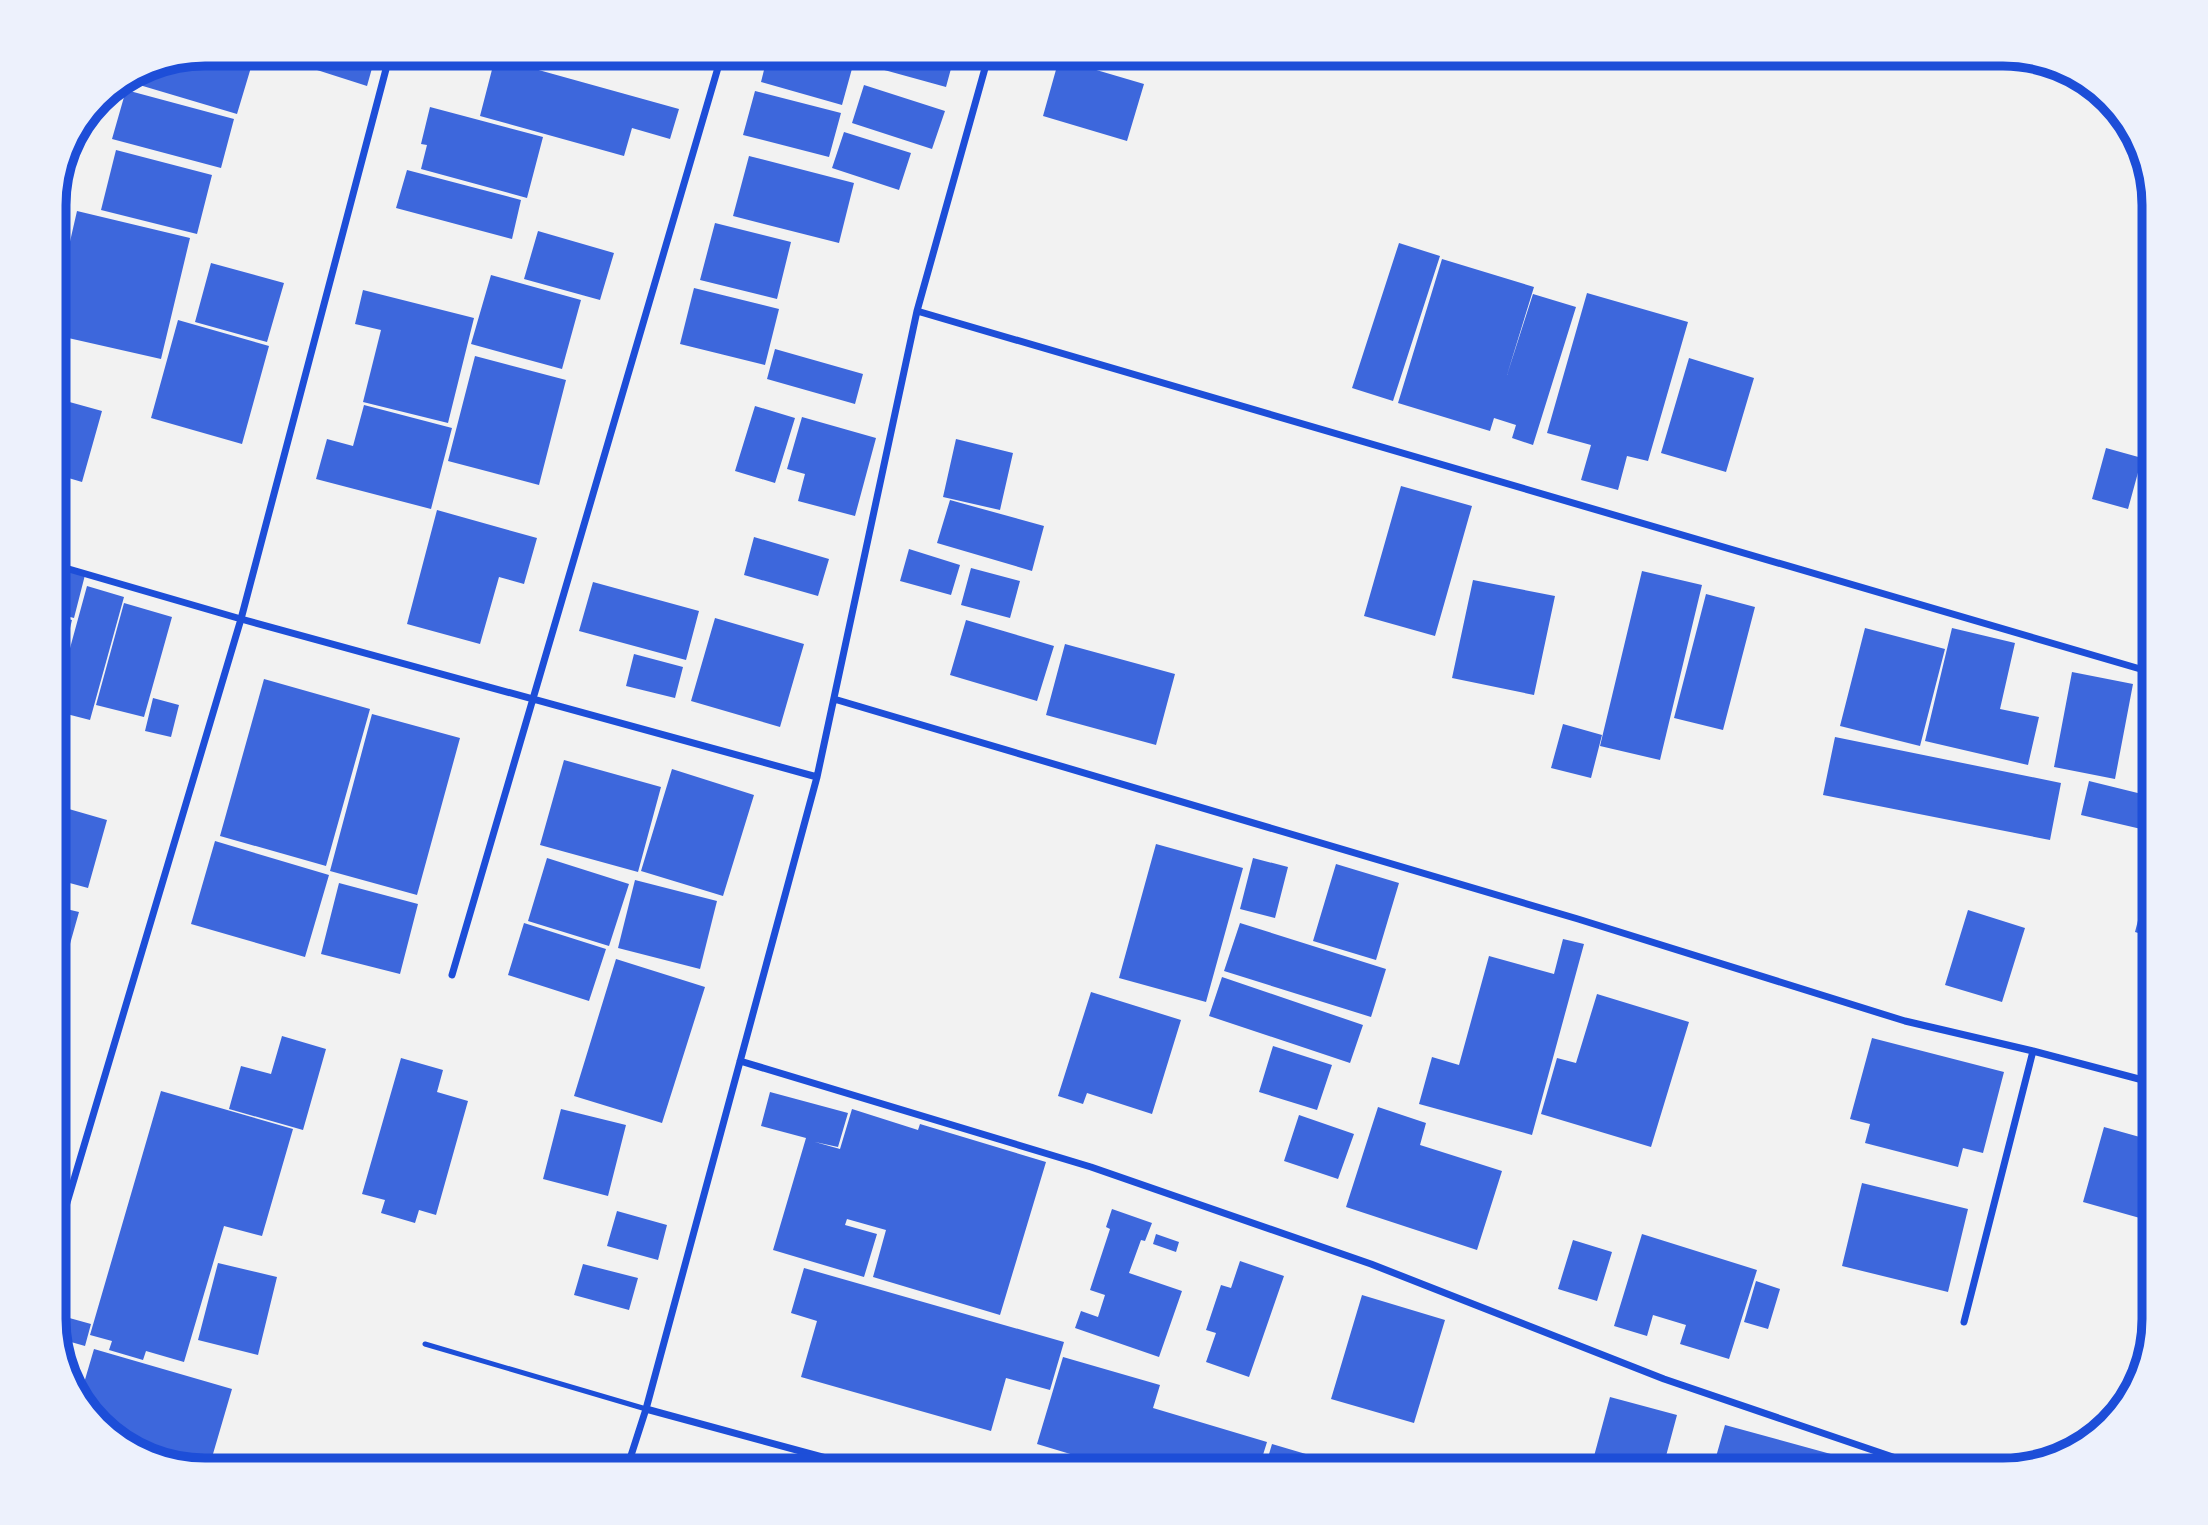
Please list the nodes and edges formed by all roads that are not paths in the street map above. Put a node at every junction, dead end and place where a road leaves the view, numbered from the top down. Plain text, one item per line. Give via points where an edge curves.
1 (387, 66) edge
2 (719, 66) edge
3 (986, 66) edge
4 (917, 311) junction
5 (67, 568) edge
6 (241, 619) junction
7 (2142, 669) edge
8 (534, 699) junction
9 (834, 699) junction
10 (817, 777) junction
11 (452, 975) dead end
12 (2033, 1051) junction
13 (740, 1061) junction
14 (2142, 1080) edge
15 (67, 1203) edge
16 (1964, 1322) dead end
17 (425, 1344) dead end
18 (646, 1409) junction
19 (630, 1459) edge
20 (830, 1459) edge
21 (1899, 1459) edge

1 - 6 street
2 - 8 street
3 - 4 street
4 - 7 street
4 - 9 street
5 - 6 street
6 - 8 street
6 - 15 street
8 - 10 street
8 - 11 street
9 - 10 street
9 - 12 street via 1905,1021
10 - 13 street
12 - 14 street
12 - 16 street
13 - 18 street
13 - 21 street via 1155,1189 1371,1264 1664,1379
17 - 18 lane
18 - 19 street
18 - 20 street

